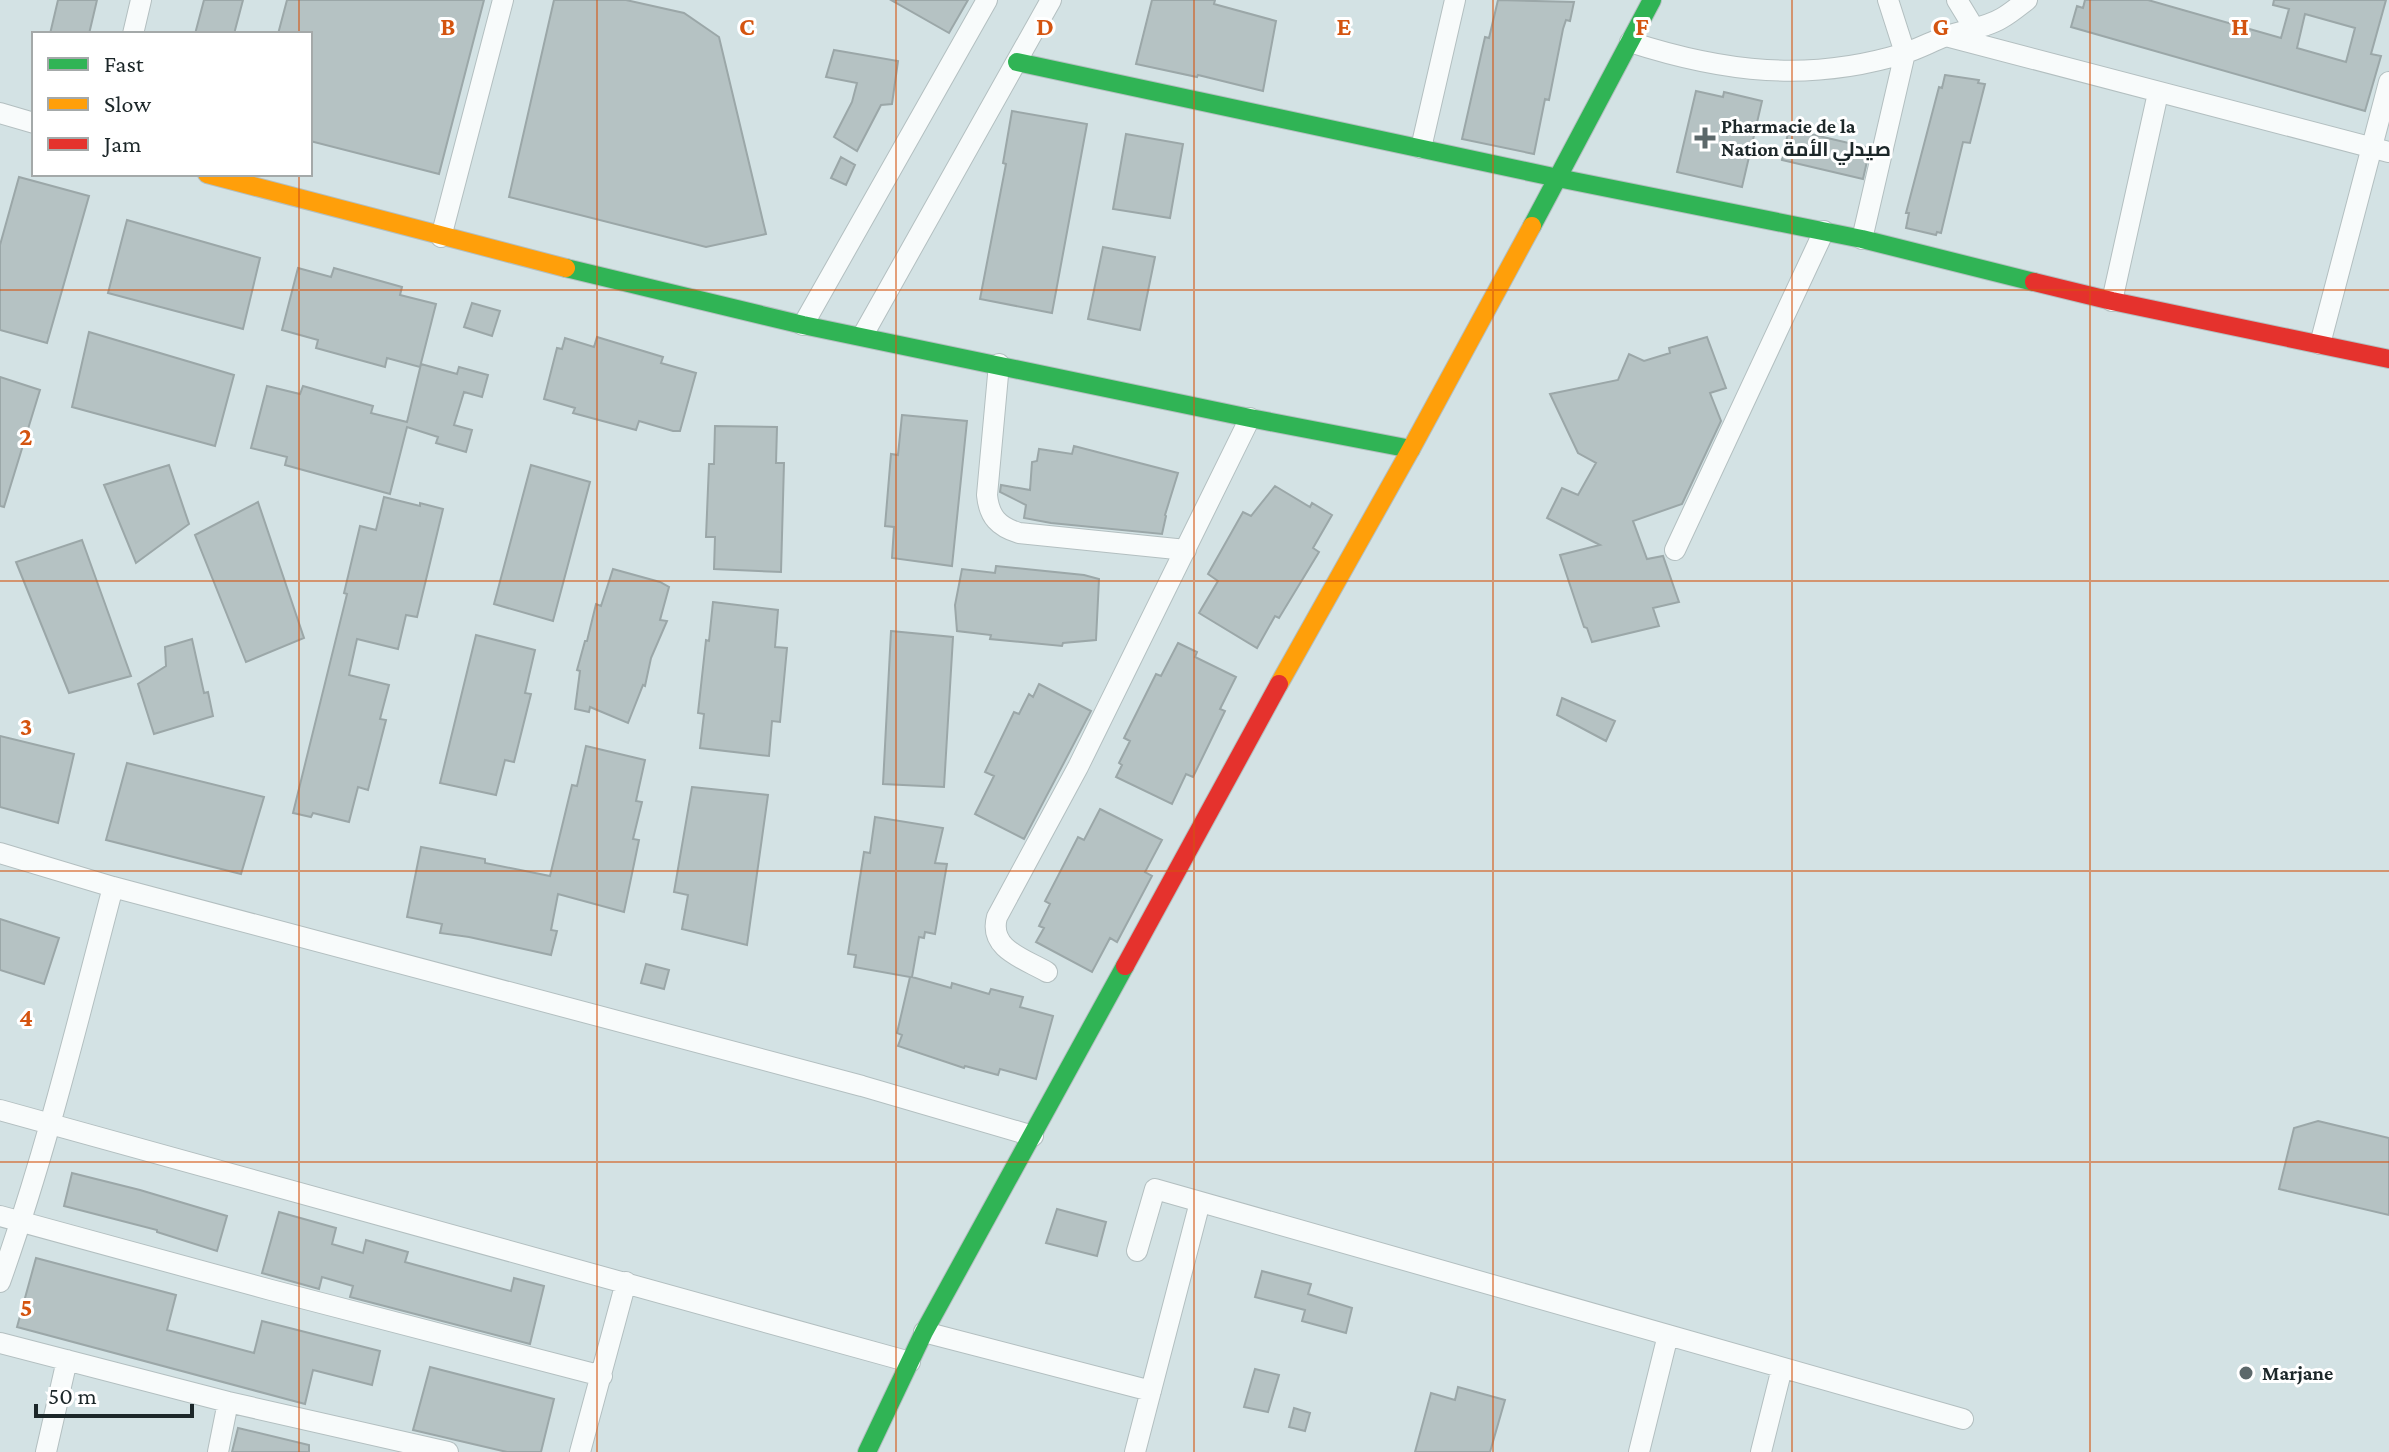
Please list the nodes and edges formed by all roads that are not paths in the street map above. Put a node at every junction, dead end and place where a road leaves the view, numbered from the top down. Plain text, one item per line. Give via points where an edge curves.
1 (141, 0) edge
2 (503, 0) edge
3 (987, 0) edge
4 (1051, 0) edge
5 (1455, 0) edge
6 (1652, 0) edge
7 (1888, 0) edge
8 (1957, 0) edge
9 (2027, 0) edge
10 (1974, 28) junction
11 (133, 32) edge
12 (1946, 36) junction
13 (1630, 42) junction
14 (1905, 53) junction
15 (1017, 62) junction
16 (2389, 82) edge
17 (2158, 93) junction
18 (0, 113) edge
19 (32, 122) edge
20 (1421, 148) junction
21 (2380, 150) edge
22 (214, 176) edge
23 (1558, 178) junction
24 (1824, 231) junction
25 (441, 237) junction
26 (1862, 239) junction
27 (2112, 301) junction
28 (803, 325) junction
29 (863, 335) junction
30 (2320, 344) junction
31 (2389, 359) edge
32 (999, 364) junction
33 (1250, 418) junction
34 (1411, 449) junction
35 (1186, 550) junction
36 (1675, 550) dead end
37 (0, 853) edge
38 (113, 887) junction
39 (1047, 972) dead end
40 (0, 1110) edge
41 (50, 1124) junction
42 (1033, 1136) junction
43 (1200, 1202) junction
44 (0, 1216) edge
45 (21, 1223) junction
46 (1137, 1251) dead end
47 (0, 1282) edge
48 (626, 1282) junction
49 (924, 1332) junction
50 (1668, 1335) junction
51 (0, 1343) edge
52 (67, 1360) junction
53 (910, 1362) junction
54 (1782, 1368) junction
55 (602, 1376) junction
56 (1151, 1391) junction
57 (228, 1402) junction
58 (1963, 1419) dead end
59 (420, 1449) edge
60 (46, 1452) edge
61 (218, 1452) edge
62 (448, 1452) edge
63 (580, 1452) edge
64 (867, 1452) edge
65 (1135, 1452) edge
66 (1639, 1452) edge
67 (1761, 1452) edge

1 - 11 street
2 - 25 street
3 - 28 street
4 - 15 street
5 - 20 street
6 - 13 street
7 - 14 street
8 - 10 street
9 - 10 street via 2000,20
10 - 12 street
12 - 14 street
12 - 17 street
13 - 14 street via 1675,56 1766,71 1812,71
13 - 23 street
14 - 26 street
15 - 20 street
15 - 29 street
16 - 21 street
17 - 21 street
17 - 27 street
18 - 19 street
20 - 23 street
21 - 30 street
22 - 25 street
23 - 24 street
23 - 34 street
24 - 26 street
24 - 36 street
25 - 28 street
26 - 27 street
27 - 30 street
28 - 29 street
29 - 32 street
30 - 31 street
32 - 33 street
32 - 35 street via 987,495 1000,525 1019,533
33 - 34 street
33 - 35 street
34 - 42 street
35 - 39 street via 997,917 995,933 1001,945
37 - 38 street
38 - 41 street
38 - 42 street
40 - 41 street
41 - 45 street
41 - 48 street
42 - 49 street
43 - 46 street via 1155,1189
43 - 50 street
43 - 56 street
44 - 45 street
45 - 47 street
45 - 55 street
48 - 53 street
48 - 55 street
49 - 53 street
49 - 56 street
50 - 54 street
50 - 66 street
51 - 52 street
52 - 57 street
52 - 60 street
53 - 64 street
54 - 58 street
54 - 67 street
55 - 63 street
56 - 65 street
57 - 59 street
57 - 61 street
59 - 62 street

